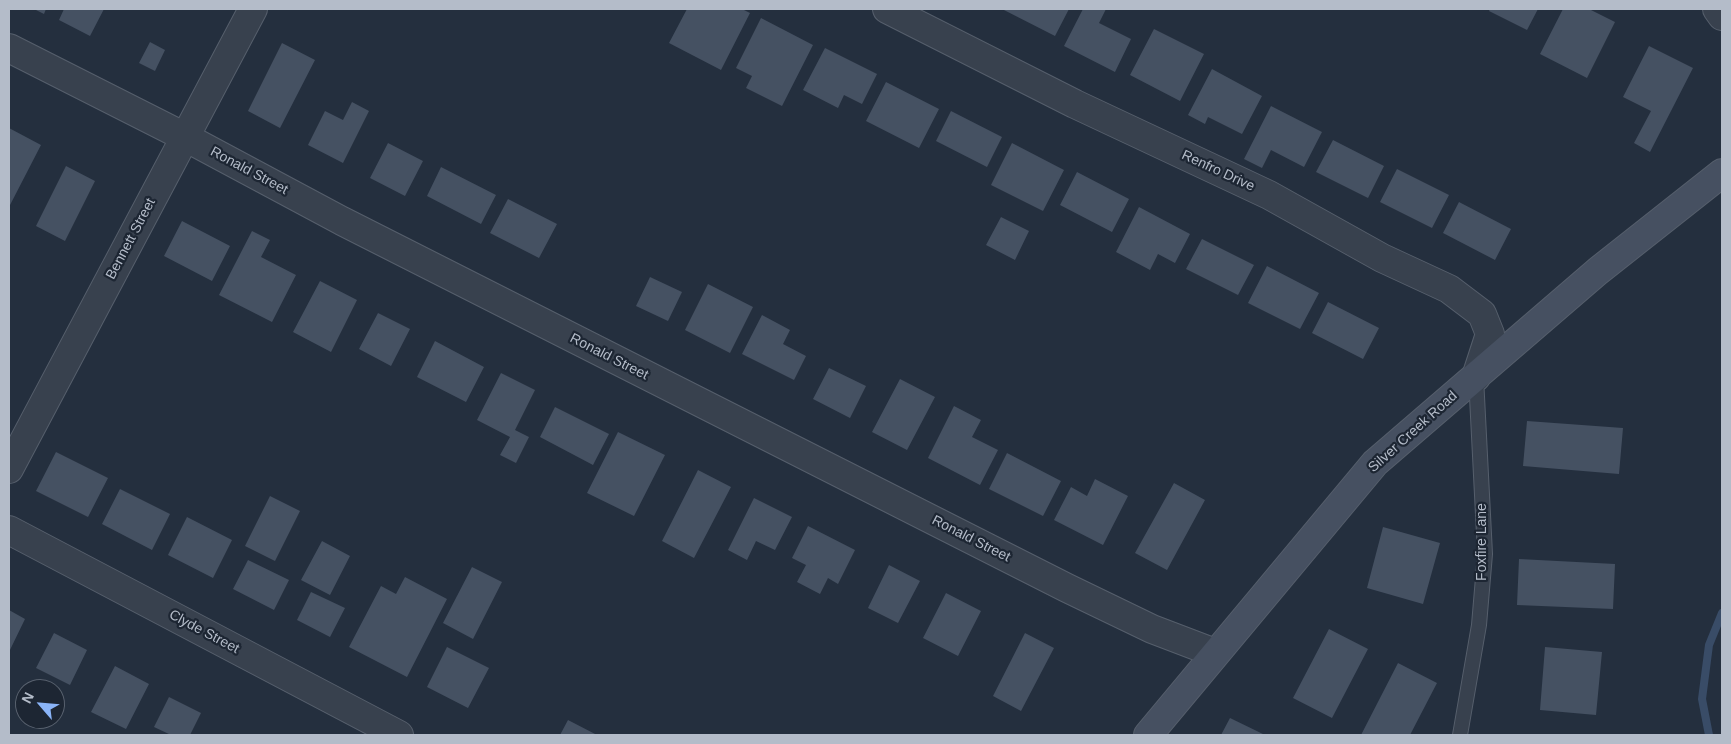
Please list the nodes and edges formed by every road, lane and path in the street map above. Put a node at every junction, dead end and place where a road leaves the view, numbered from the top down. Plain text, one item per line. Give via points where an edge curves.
1 (253, 9) edge
2 (887, 9) edge
3 (1717, 9) edge
4 (1722, 16) edge
5 (9, 48) edge
6 (185, 137) junction
7 (1722, 173) edge
8 (1476, 377) junction
9 (9, 469) edge
10 (9, 530) edge
11 (1216, 653) junction
12 (399, 735) edge
13 (1148, 735) edge
14 (1460, 735) edge

1 - 6 street, Bennett Street
2 - 8 street, Renfro Drive via 1075,104 1269,195 1382,258 1449,289 1482,314 1490,334
3 - 4 street
5 - 6 street, Ronald Street
6 - 9 street, Bennett Street
6 - 11 street, Ronald Street via 342,221 1067,588 1152,629
7 - 8 street, Silver Creek Road via 1598,271
8 - 11 street, Silver Creek Road via 1375,463
8 - 14 lane, Foxfire Lane via 1485,554 1479,625
10 - 12 street, Clyde Street
11 - 13 street, Silver Creek Road

